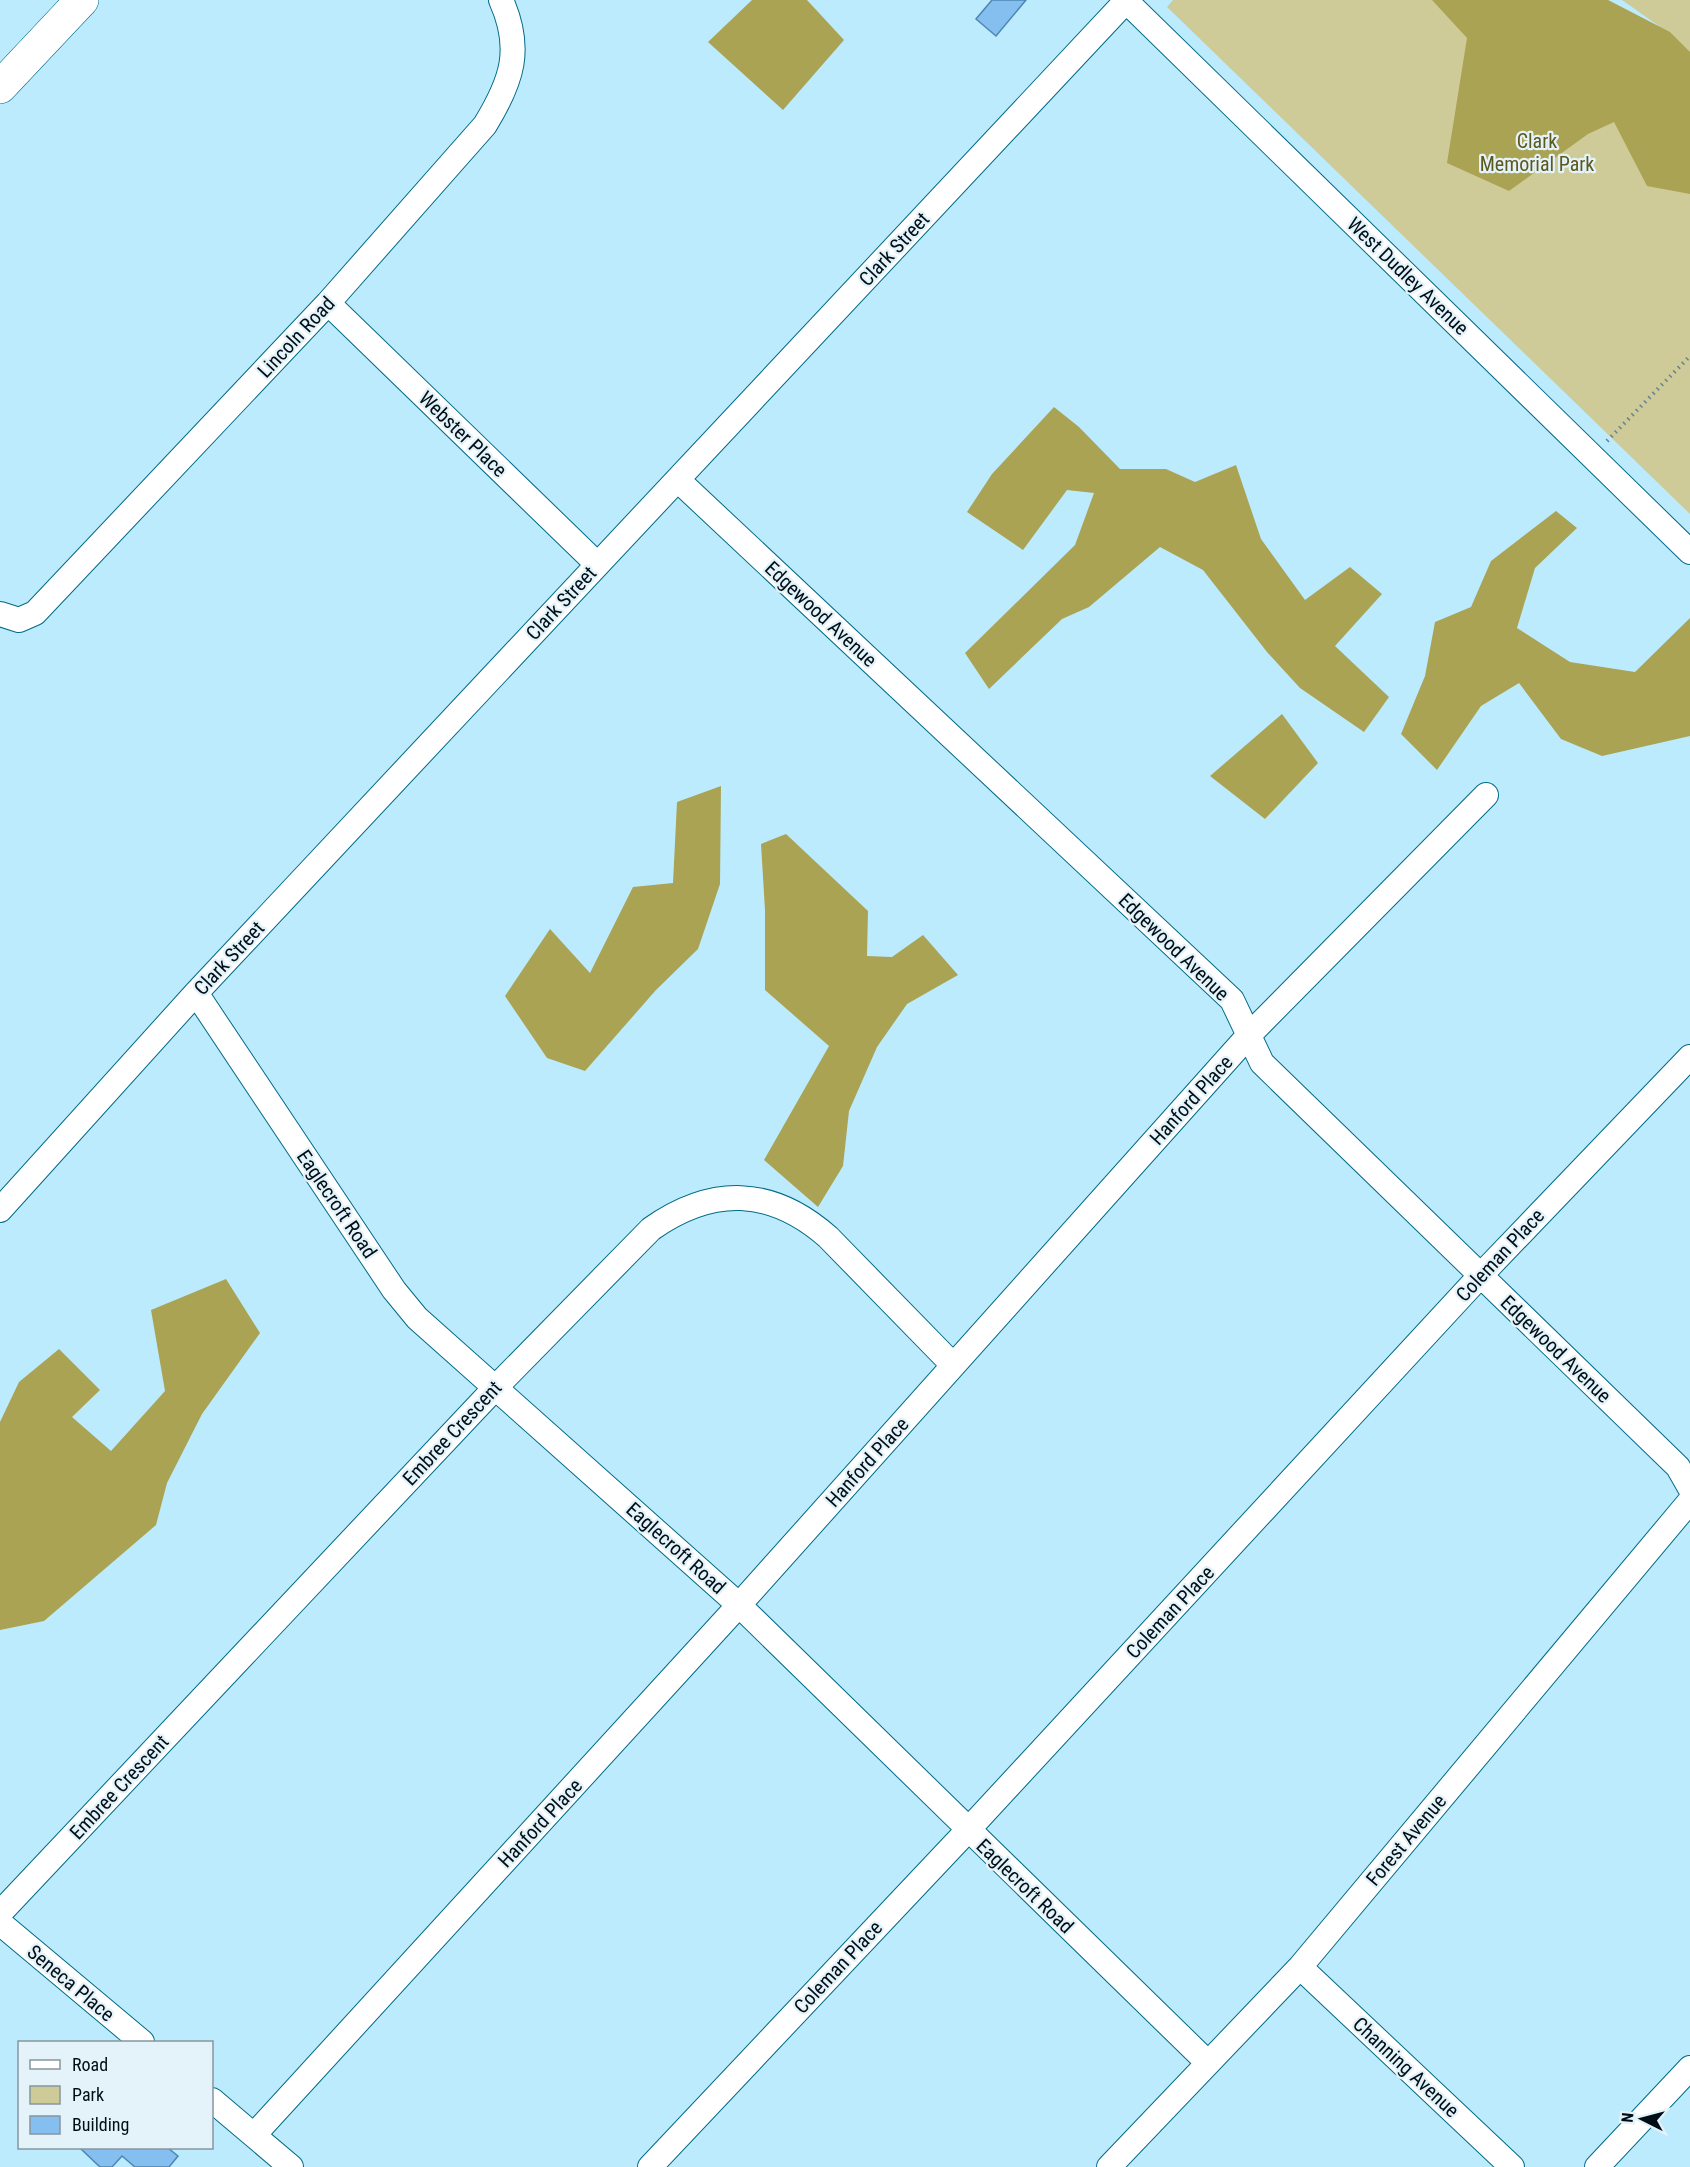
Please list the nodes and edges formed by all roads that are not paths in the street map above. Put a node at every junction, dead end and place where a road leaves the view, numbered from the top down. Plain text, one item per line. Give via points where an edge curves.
1 (82, 0) edge
2 (501, 0) edge
3 (1126, 0) edge
4 (0, 87) edge
5 (328, 303) junction
6 (679, 481) junction
7 (1690, 552) edge
8 (597, 564) junction
9 (0, 614) edge
10 (1486, 795) dead end
11 (196, 993) junction
12 (1250, 1035) junction
13 (1690, 1057) edge
14 (0, 1210) edge
15 (1480, 1276) junction
16 (953, 1365) junction
17 (496, 1387) junction
18 (1690, 1488) edge
19 (1690, 1501) edge
20 (739, 1605) junction
21 (968, 1830) junction
22 (0, 1913) edge
23 (0, 1923) edge
24 (1300, 1966) junction
25 (140, 2041) edge
26 (1207, 2062) junction
27 (1690, 2068) edge
28 (213, 2101) edge
29 (254, 2135) junction
30 (291, 2167) edge
31 (650, 2167) edge
32 (1109, 2167) edge
33 (1512, 2167) edge
34 (1597, 2167) edge

1 - 4 street
2 - 5 street, Lincoln Road via 510,20 514,45 502,98 485,125
3 - 6 street, Clark Street
3 - 7 street, West Dudley Avenue
5 - 8 street, Webster Place
5 - 9 street, Lincoln Road via 35,613 19,620
6 - 8 street, Clark Street
6 - 12 street, Edgewood Avenue via 1232,1000
8 - 11 street, Clark Street
10 - 12 street, Hanford Place
11 - 14 street, Clark Street
11 - 17 street, Eaglecroft Road via 394,1290 417,1318
12 - 15 street, Edgewood Avenue via 1262,1063
12 - 16 street, Hanford Place
13 - 15 street, Coleman Place
15 - 18 street, Edgewood Avenue via 1678,1467
15 - 21 street, Coleman Place
16 - 17 street, Embree Crescent via 811,1222 763,1200 723,1198 673,1213 651,1229
16 - 20 street, Hanford Place
17 - 20 street, Eaglecroft Road
17 - 22 street, Embree Crescent
19 - 24 street, Forest Avenue
20 - 21 street, Eaglecroft Road
20 - 29 street, Hanford Place
21 - 26 street, Eaglecroft Road
21 - 31 street, Coleman Place
23 - 25 street, Seneca Place
24 - 26 street, Forest Avenue
24 - 33 street, Channing Avenue
26 - 32 street, Forest Avenue
27 - 34 street
28 - 29 street
29 - 30 street

